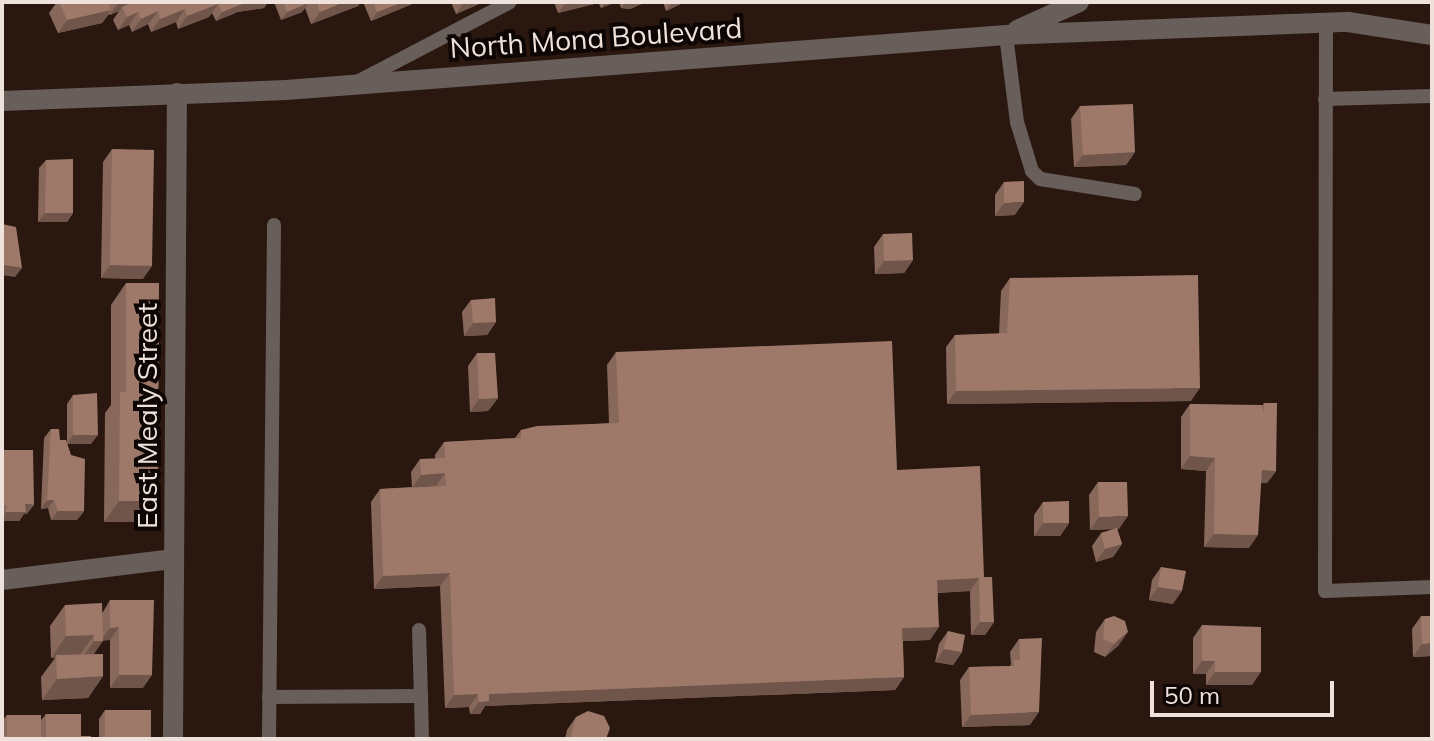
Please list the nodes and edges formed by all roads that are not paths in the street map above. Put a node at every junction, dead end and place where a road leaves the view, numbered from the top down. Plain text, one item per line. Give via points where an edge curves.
1 (510, 2) edge
2 (1079, 2) edge
3 (1326, 23) junction
4 (1006, 35) junction
5 (1432, 35) edge
6 (352, 85) junction
7 (177, 93) junction
8 (1432, 96) edge
9 (1325, 99) junction
10 (2, 101) edge
11 (1135, 194) dead end
12 (274, 225) dead end
13 (174, 559) junction
14 (2, 580) edge
15 (1432, 587) edge
16 (419, 630) dead end
17 (421, 696) junction
18 (269, 697) junction
19 (173, 739) edge
20 (269, 739) edge
21 (422, 739) edge

1 - 6 lane
2 - 4 street
3 - 4 street, North Mona Boulevard
3 - 5 street, North Mona Boulevard
3 - 9 lane
4 - 6 street, North Mona Boulevard
4 - 11 lane via 1017,122 1032,171 1040,179
6 - 7 street, North Mona Boulevard
7 - 10 street, North Mona Boulevard
7 - 13 street, East Mealy Street
8 - 9 lane
9 - 15 lane via 1325,591
12 - 18 lane
13 - 14 street
13 - 19 street, East Mealy Street
16 - 17 lane
17 - 18 lane
17 - 21 lane
18 - 20 lane

